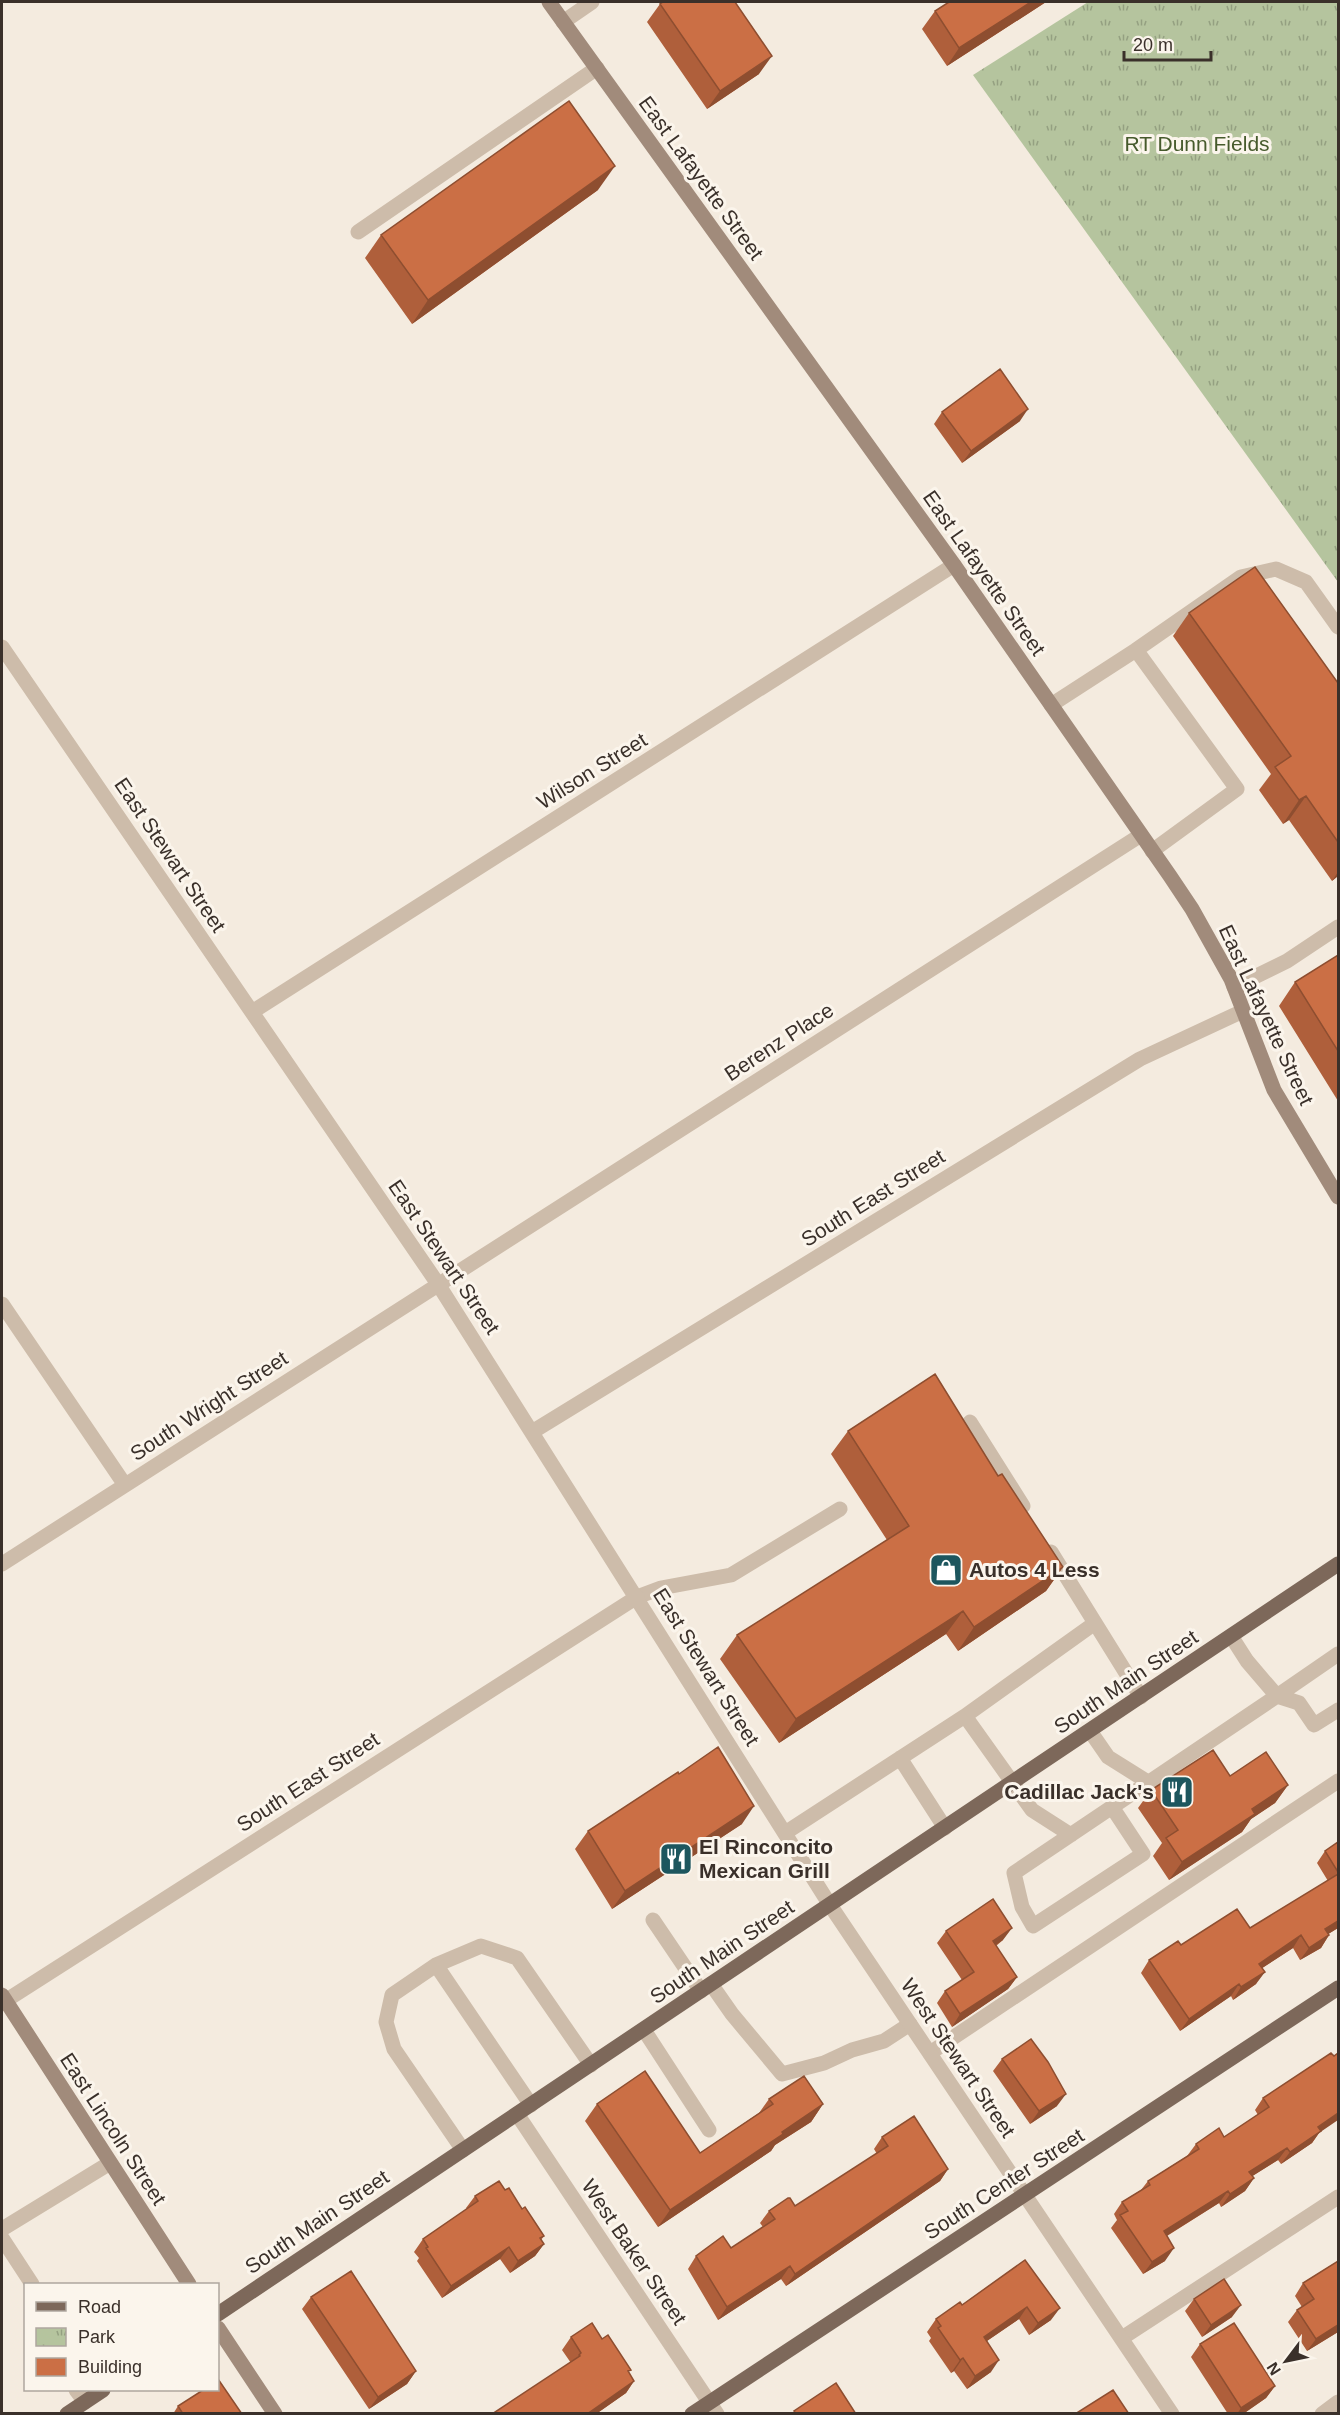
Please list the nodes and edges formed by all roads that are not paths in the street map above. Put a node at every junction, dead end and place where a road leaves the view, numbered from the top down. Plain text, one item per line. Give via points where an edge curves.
1 (549, 2) edge
2 (592, 2) edge
3 (563, 22) junction
4 (597, 68) junction
5 (358, 232) dead end
6 (954, 565) junction
7 (1338, 627) edge
8 (2, 646) edge
9 (1136, 650) junction
10 (1051, 705) junction
11 (1142, 835) junction
12 (1152, 851) junction
13 (1338, 927) edge
14 (1234, 987) junction
15 (1243, 1011) junction
16 (252, 1012) junction
17 (1338, 1197) edge
18 (438, 1284) junction
19 (2, 1304) edge
20 (970, 1422) dead end
21 (532, 1432) junction
22 (125, 1485) junction
23 (840, 1509) dead end
24 (1033, 1522) edge
25 (1045, 1542) edge
26 (2, 1564) edge
27 (1338, 1564) edge
28 (637, 1597) junction
29 (1095, 1623) junction
30 (1231, 1636) junction
31 (1338, 1654) edge
32 (1277, 1696) junction
33 (1141, 1697) junction
34 (1338, 1710) edge
35 (965, 1716) junction
36 (1090, 1731) junction
37 (900, 1758) junction
38 (1338, 1781) edge
39 (1148, 1782) junction
40 (1012, 1784) junction
41 (1112, 1807) junction
42 (945, 1828) junction
43 (785, 1833) junction
44 (1071, 1834) junction
45 (830, 1905) junction
46 (653, 1920) dead end
47 (436, 1965) junction
48 (706, 1988) junction
49 (1338, 1988) edge
50 (3, 2000) edge
51 (910, 2024) junction
52 (644, 2030) junction
53 (930, 2053) junction
54 (591, 2065) junction
55 (531, 2105) junction
56 (517, 2114) junction
57 (709, 2130) dead end
58 (464, 2150) junction
59 (110, 2163) junction
60 (1025, 2195) junction
61 (1338, 2197) edge
62 (2, 2229) edge
63 (2, 2238) edge
64 (31, 2283) edge
65 (188, 2283) edge
66 (219, 2313) edge
67 (219, 2330) edge
68 (1122, 2338) junction
69 (99, 2391) edge
70 (80, 2396) edge
71 (1338, 2402) edge
72 (713, 2408) edge
73 (67, 2414) edge
74 (274, 2414) edge
75 (692, 2414) edge
76 (1172, 2414) edge
77 (1322, 2414) edge

1 - 3 street, East Lafayette Street
2 - 3 street
3 - 4 street, East Lafayette Street
4 - 5 street
4 - 6 street, East Lafayette Street
6 - 10 street, East Lafayette Street
6 - 16 street, Wilson Street
7 - 9 street via 1306,582 1276,569 1241,577
8 - 16 street, East Stewart Street
9 - 10 street
9 - 12 street via 1237,789
10 - 11 street, East Lafayette Street
11 - 12 street, East Lafayette Street
11 - 18 street, Berenz Place
12 - 14 street, East Lafayette Street via 1192,909
13 - 14 street via 1287,961
14 - 15 street, East Lafayette Street
15 - 17 street, East Lafayette Street via 1274,1090
15 - 21 street, South East Street via 1140,1059
16 - 18 street, East Stewart Street
18 - 21 street, East Stewart Street
18 - 22 street, South Wright Street
19 - 22 street
20 - 24 street
21 - 28 street, East Stewart Street
22 - 26 street, South Wright Street
23 - 28 street, South East Street via 730,1575 661,1588
25 - 29 street
27 - 30 main road, South Main Street
28 - 43 street, East Stewart Street
28 - 50 street, South East Street
29 - 33 street
29 - 35 street
30 - 32 street
30 - 33 main road, South Main Street
31 - 32 street
32 - 34 street via 1299,1703 1314,1725
32 - 39 street
33 - 36 main road, South Main Street
35 - 37 street
35 - 40 street
36 - 39 street via 1108,1757
36 - 40 main road, South Main Street
37 - 42 street
37 - 43 street
38 - 53 street
39 - 41 street
40 - 42 main road, South Main Street
40 - 44 street via 1032,1810
41 - 44 street
41 - 44 street via 1143,1854 1033,1926 1022,1907 1014,1873
42 - 45 main road, South Main Street
43 - 45 street, East Stewart Street
45 - 48 main road, South Main Street
45 - 51 street, West Stewart Street
46 - 48 street
47 - 54 street via 481,1947 517,1958
47 - 55 street
47 - 58 street via 392,1995 386,2022 394,2049
48 - 51 street via 782,2074 884,2041
48 - 52 main road, South Main Street
49 - 60 main road, South Center Street
50 - 59 street, East Lincoln Street
51 - 53 street, West Stewart Street
52 - 54 main road, South Main Street
52 - 57 street
53 - 60 street, West Stewart Street
54 - 55 main road, South Main Street
55 - 56 main road, South Main Street
56 - 58 main road, South Main Street
56 - 72 street, West Baker Street
58 - 66 main road, South Main Street
59 - 62 street
59 - 65 street, East Lincoln Street
60 - 68 street, West Stewart Street
60 - 72 main road, South Center Street
61 - 68 street
63 - 64 street
67 - 74 street
68 - 76 street, West Stewart Street
69 - 70 main road
70 - 73 main road
71 - 77 street
72 - 75 main road, South Center Street

